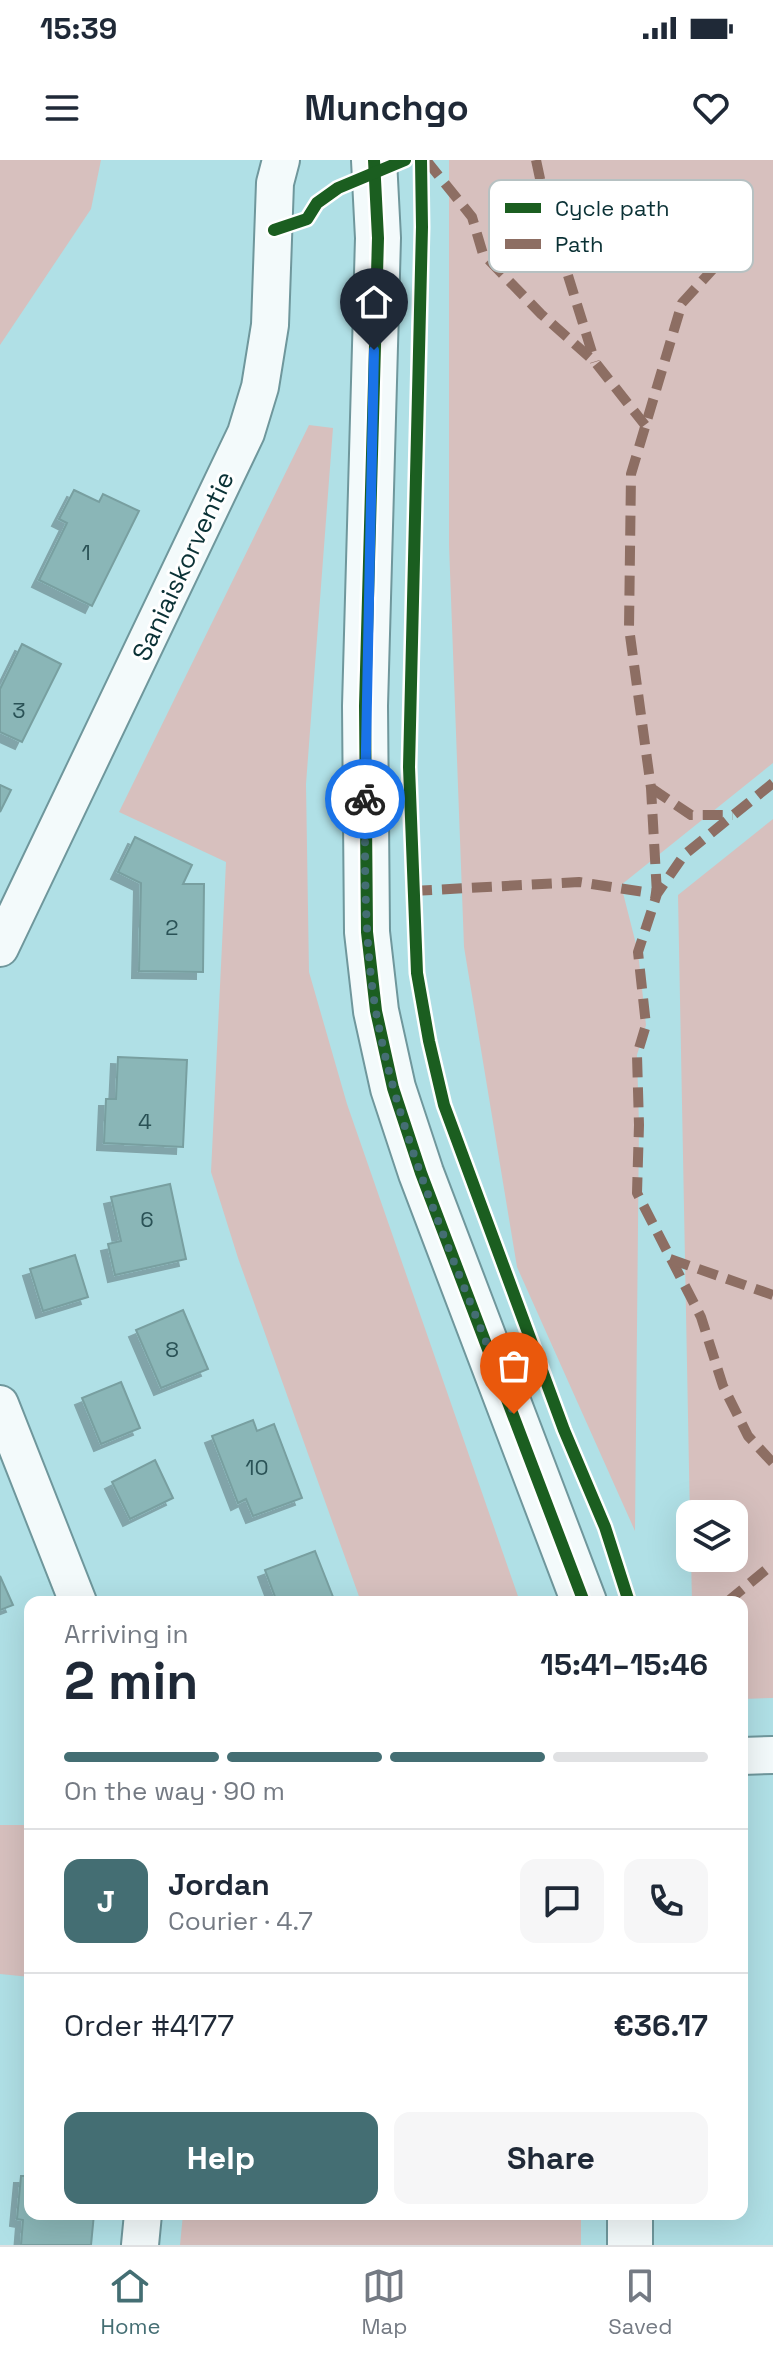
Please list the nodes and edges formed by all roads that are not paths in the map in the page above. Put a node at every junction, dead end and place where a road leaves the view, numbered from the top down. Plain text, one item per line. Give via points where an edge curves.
1 (281, 160) edge
2 (374, 160) edge
3 (0, 948) edge
4 (0, 1404) edge
5 (76, 1596) edge
6 (582, 1596) edge
7 (773, 1755) edge
8 (748, 1756) edge
9 (142, 2220) edge
10 (630, 2220) edge
11 (140, 2245) edge
12 (630, 2245) edge

1 - 3 street, Saniaiskorventie via 275,183 270,325 246,433
2 - 6 street via 378,238 365,863 376,1011 393,1088 421,1173
4 - 5 street
7 - 8 street
9 - 11 street
10 - 12 street

